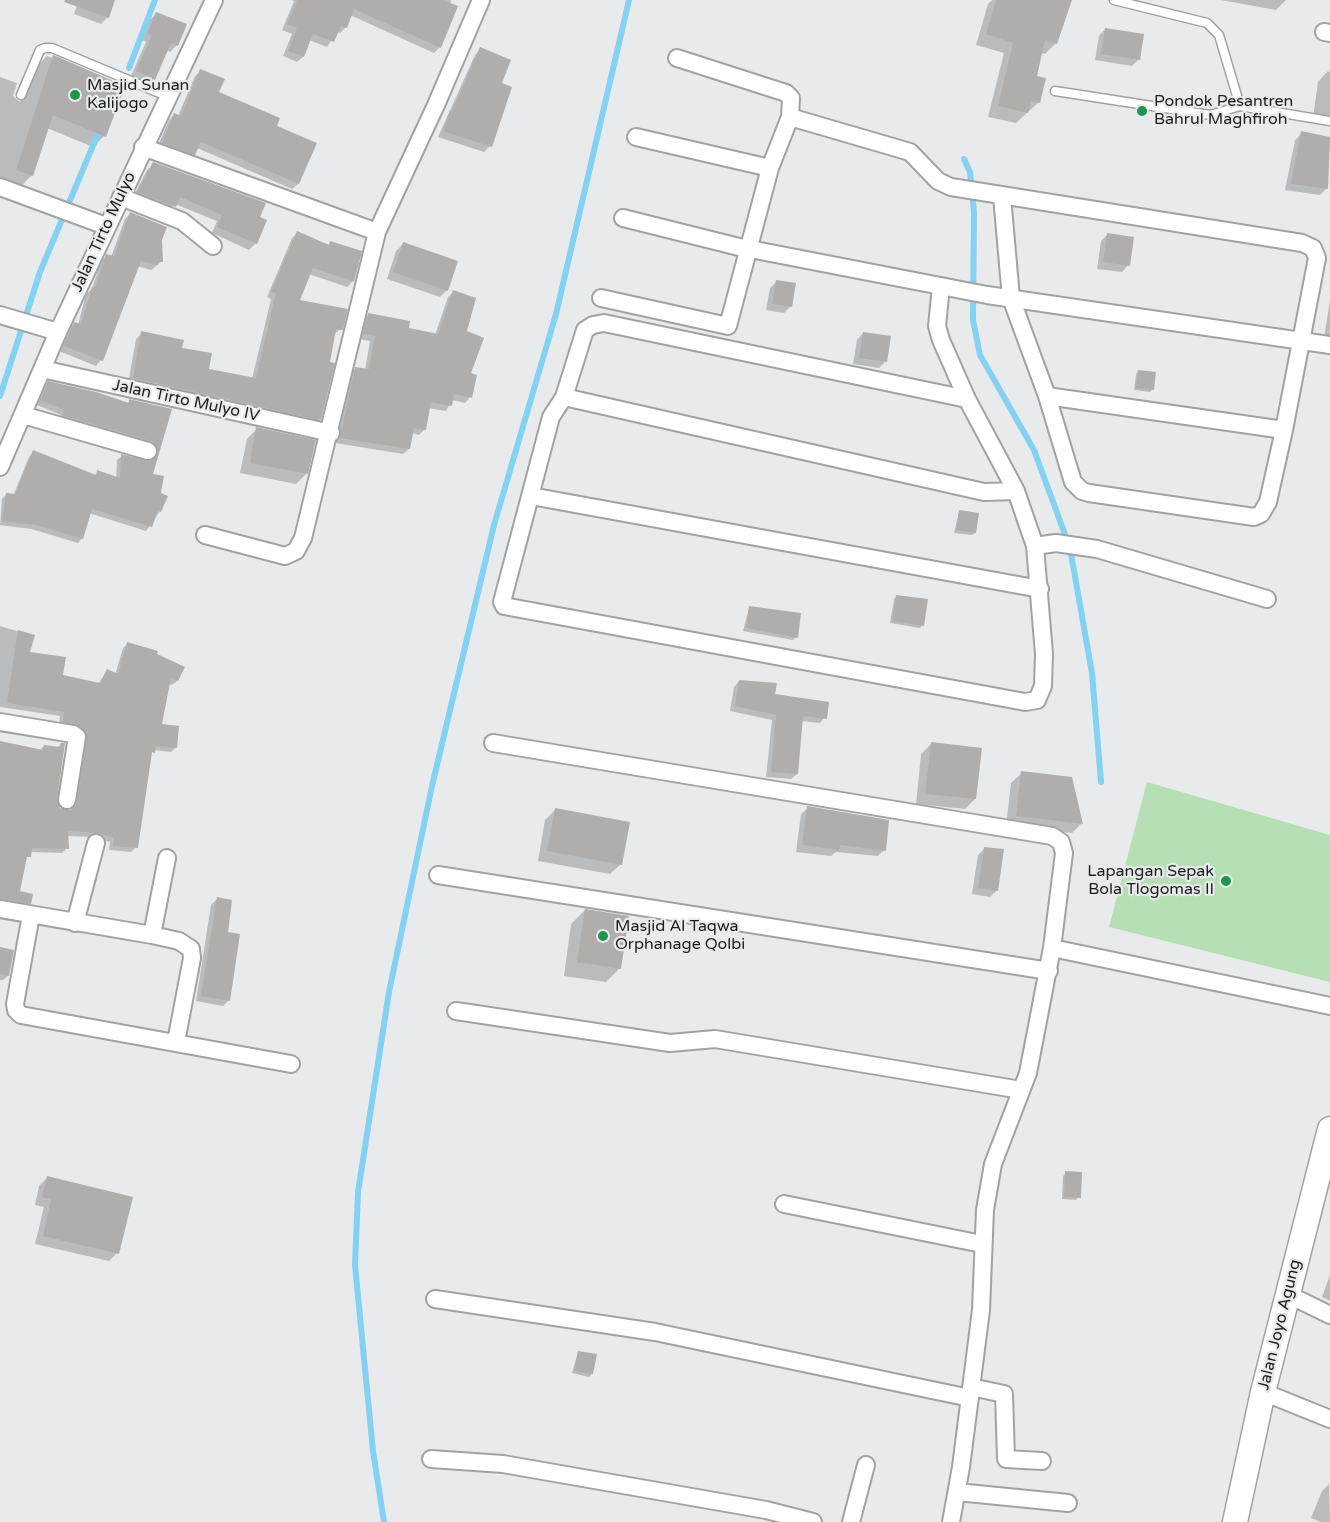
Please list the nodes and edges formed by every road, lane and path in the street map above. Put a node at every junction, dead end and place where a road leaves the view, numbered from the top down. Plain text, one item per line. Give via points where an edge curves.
1 (214, 0) edge
2 (481, 0) edge
3 (1118, 1) edge
4 (677, 58) dead end
5 (1054, 91) dead end
6 (21, 95) dead end
7 (169, 97) junction
8 (1240, 106) junction
9 (790, 117) junction
10 (1330, 121) edge
11 (636, 137) dead end
12 (143, 147) junction
13 (770, 168) junction
14 (0, 187) edge
15 (1002, 196) junction
16 (121, 197) junction
17 (622, 218) dead end
18 (106, 226) junction
19 (377, 232) junction
20 (213, 246) dead end
21 (751, 250) junction
22 (941, 286) junction
23 (601, 298) dead end
24 (1011, 298) junction
25 (7, 317) edge
26 (58, 332) junction
27 (1302, 340) junction
28 (1330, 345) edge
29 (42, 369) junction
30 (564, 396) junction
31 (1047, 396) junction
32 (967, 399) junction
33 (22, 415) junction
34 (1284, 430) junction
35 (331, 433) junction
36 (5, 442) edge
37 (148, 451) dead end
38 (0, 467) edge
39 (1016, 491) junction
40 (531, 496) junction
41 (206, 535) dead end
42 (1035, 546) junction
43 (1040, 589) junction
44 (1267, 599) dead end
45 (0, 722) edge
46 (493, 743) dead end
47 (67, 800) dead end
48 (96, 843) dead end
49 (167, 858) dead end
50 (438, 875) dead end
51 (0, 909) edge
52 (31, 915) junction
53 (75, 923) junction
54 (152, 935) junction
55 (1052, 948) junction
56 (1048, 971) junction
57 (1330, 1006) edge
58 (456, 1011) dead end
59 (176, 1042) junction
60 (291, 1064) dead end
61 (1021, 1090) junction
62 (1330, 1129) edge
63 (784, 1204) dead end
64 (982, 1244) junction
65 (1287, 1294) junction
66 (435, 1299) dead end
67 (1330, 1315) edge
68 (1263, 1392) junction
69 (971, 1393) junction
70 (1330, 1419) edge
71 (431, 1459) dead end
72 (1041, 1461) dead end
73 (866, 1465) dead end
74 (957, 1492) junction
75 (1068, 1503) dead end
76 (813, 1522) edge
77 (852, 1522) edge
78 (951, 1522) edge
79 (1235, 1522) edge

1 - 7 street, Jalan Tirto Mulyo
2 - 19 street
3 - 8 lane via 1207,23 1219,35
4 - 9 street via 786,93 791,98
5 - 8 lane via 1210,115
6 - 7 lane via 40,50 45,48
7 - 12 street, Jalan Tirto Mulyo
8 - 10 lane
9 - 13 street
9 - 15 street via 910,152 938,181 951,187
11 - 13 street
12 - 16 street, Jalan Tirto Mulyo
12 - 19 street
13 - 21 street
14 - 18 street
15 - 24 street
15 - 27 street via 1302,243 1313,248 1317,258
16 - 18 street, Jalan Tirto Mulyo
16 - 20 street via 182,221
17 - 21 street
18 - 26 street, Jalan Tirto Mulyo
19 - 35 street
21 - 22 street
21 - 23 street via 728,326
22 - 24 street
22 - 32 street via 937,326
24 - 27 street
24 - 31 street
25 - 26 street
26 - 29 street, Jalan Tirto Mulyo
27 - 28 street
27 - 34 street
29 - 33 street, Jalan Tirto Mulyo
29 - 35 street, Jalan Tirto Mulyo IV
30 - 32 street via 585,330 604,323
30 - 39 street via 984,492
30 - 40 street via 551,417
31 - 34 street
31 - 34 street via 1073,482 1082,491 1254,517 1261,514 1268,502
32 - 39 street
33 - 36 street, Jalan Tirto Mulyo
33 - 37 street
35 - 41 street via 303,538 296,551 285,556
36 - 38 street, Jalan Tirto Mulyo
39 - 42 street
40 - 43 street
40 - 43 street via 504,606 1025,702 1037,700 1043,686
42 - 43 street
42 - 44 street via 1056,543 1096,549
45 - 47 street via 76,737
46 - 55 street via 1052,836 1061,842 1064,853
48 - 53 street
49 - 54 street
50 - 56 street
51 - 52 street
52 - 53 street
52 - 59 street via 15,1004 21,1015
53 - 54 street
54 - 59 street via 179,941 191,949
55 - 56 street
55 - 57 street
56 - 61 street via 1028,1073
58 - 61 street via 670,1043 715,1039
59 - 60 street
61 - 64 street via 993,1164
62 - 65 main road, Jalan Joyo Agung
63 - 64 street
64 - 69 street via 981,1310
65 - 67 street
65 - 68 main road, Jalan Joyo Agung
66 - 69 street via 655,1332
68 - 70 street
68 - 79 main road, Jalan Joyo Agung
69 - 72 street via 1004,1394 1006,1459
69 - 74 street
71 - 76 street via 503,1464 766,1510
73 - 77 street
74 - 75 street
74 - 78 street

